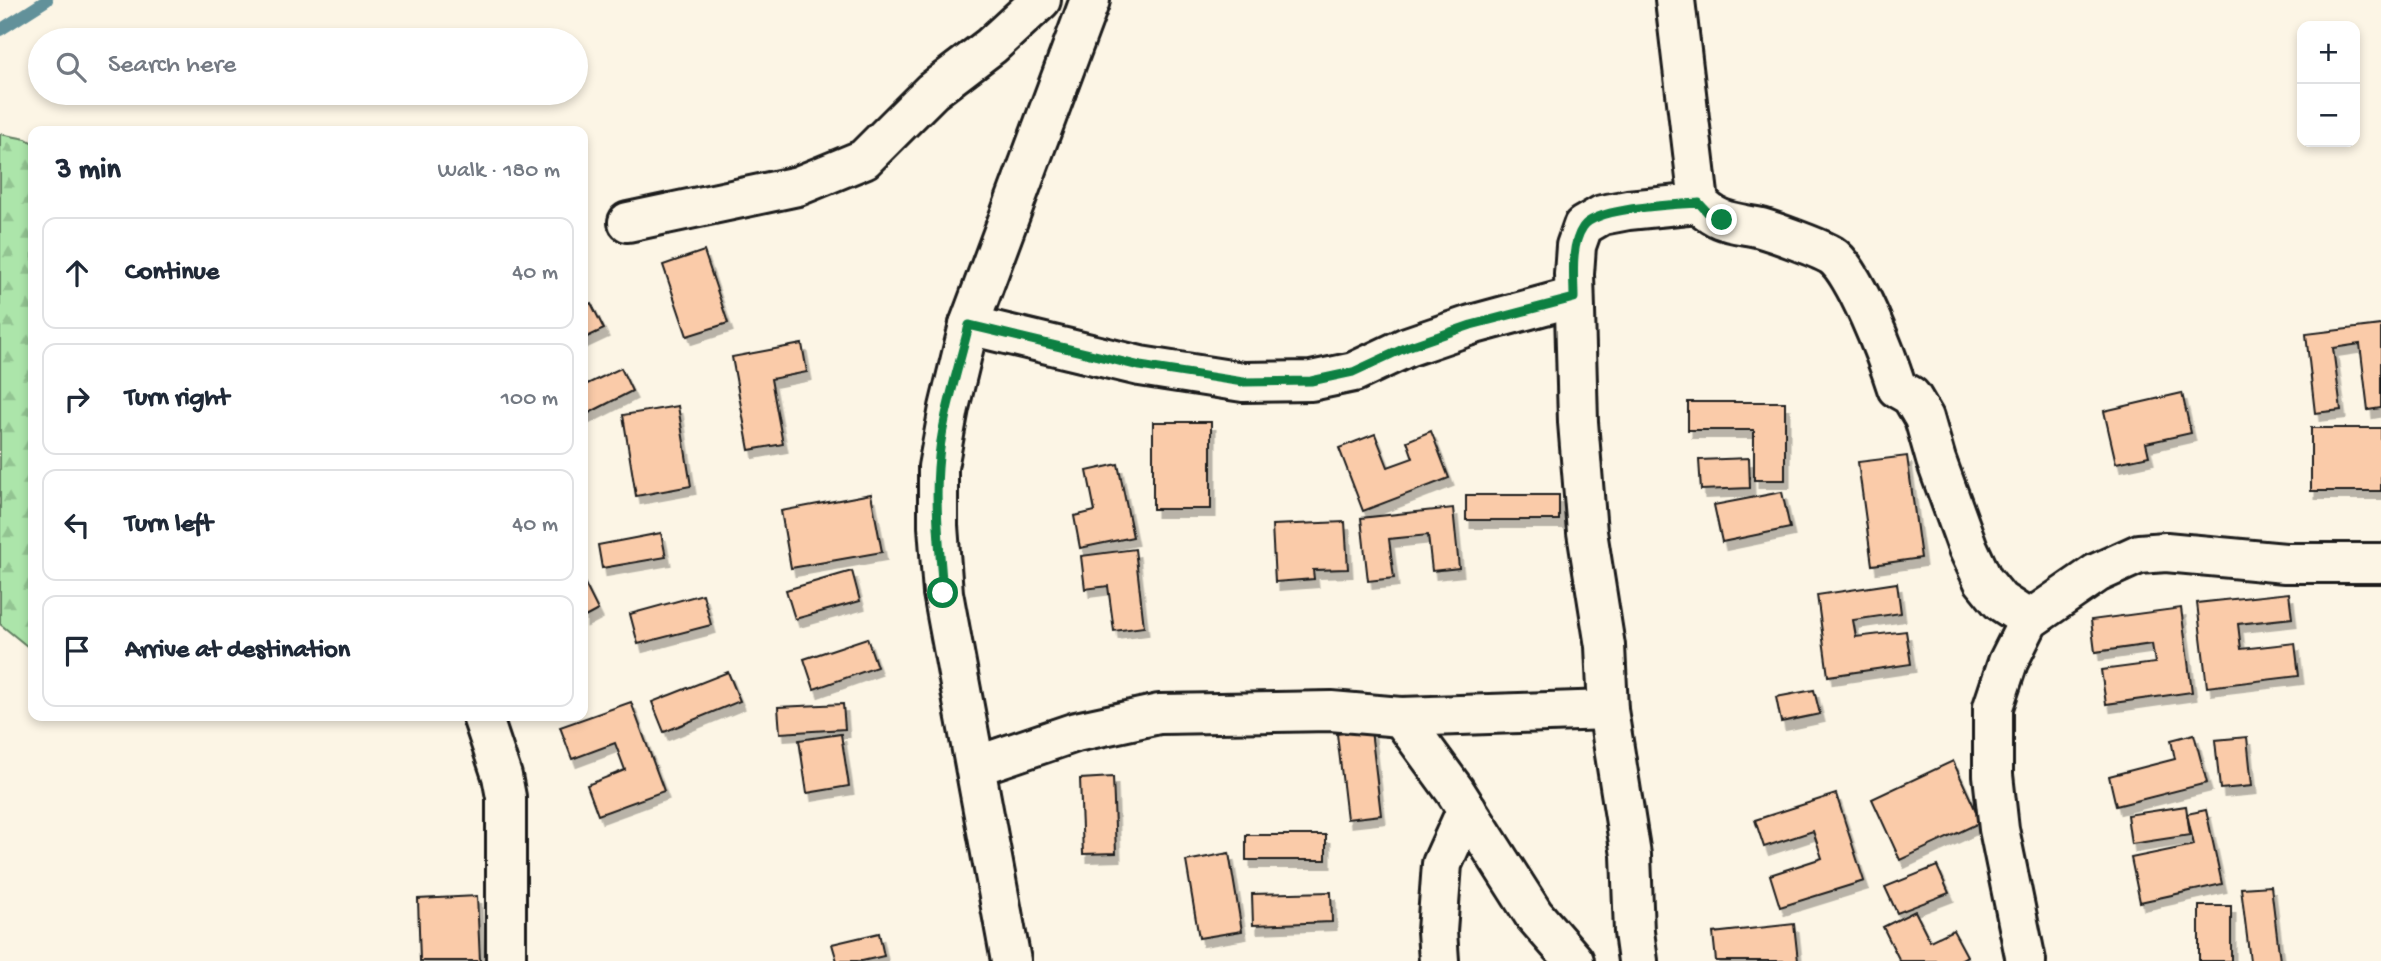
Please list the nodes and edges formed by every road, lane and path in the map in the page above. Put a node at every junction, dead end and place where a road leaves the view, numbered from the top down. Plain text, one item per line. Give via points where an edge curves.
1 (1041, 0) edge
2 (1090, 0) edge
3 (1675, 0) edge
4 (1699, 203) junction
5 (628, 222) dead end
6 (1574, 298) junction
7 (969, 325) junction
8 (2381, 563) edge
9 (2029, 620) junction
10 (1608, 710) junction
11 (1401, 716) junction
12 (484, 721) edge
13 (976, 766) junction
14 (1467, 809) junction
15 (506, 961) edge
16 (1011, 961) edge
17 (1439, 961) edge
18 (1574, 961) edge
19 (1639, 961) edge
20 (2026, 961) edge

1 - 5 street via 932,91 864,159 798,186
2 - 7 street
3 - 4 street
4 - 6 street via 1628,209 1602,215 1583,226 1576,246
4 - 9 street via 1722,220 1763,229 1832,256 1856,289 1897,388 1910,396 1924,418 1983,580 2000,601
6 - 7 street via 1471,325 1353,372 1311,381 1243,382 1140,366
6 - 10 street via 1578,422 1586,518 1605,646
7 - 13 street via 938,467 943,593
8 - 9 street via 2139,554 2097,573
9 - 20 street via 1993,707 1999,829
10 - 11 street
10 - 19 street via 1631,855
11 - 13 street via 1331,711 1159,715 1076,732
11 - 14 street
12 - 15 street via 506,797
13 - 16 street
14 - 17 street via 1442,864
14 - 18 street via 1534,915

